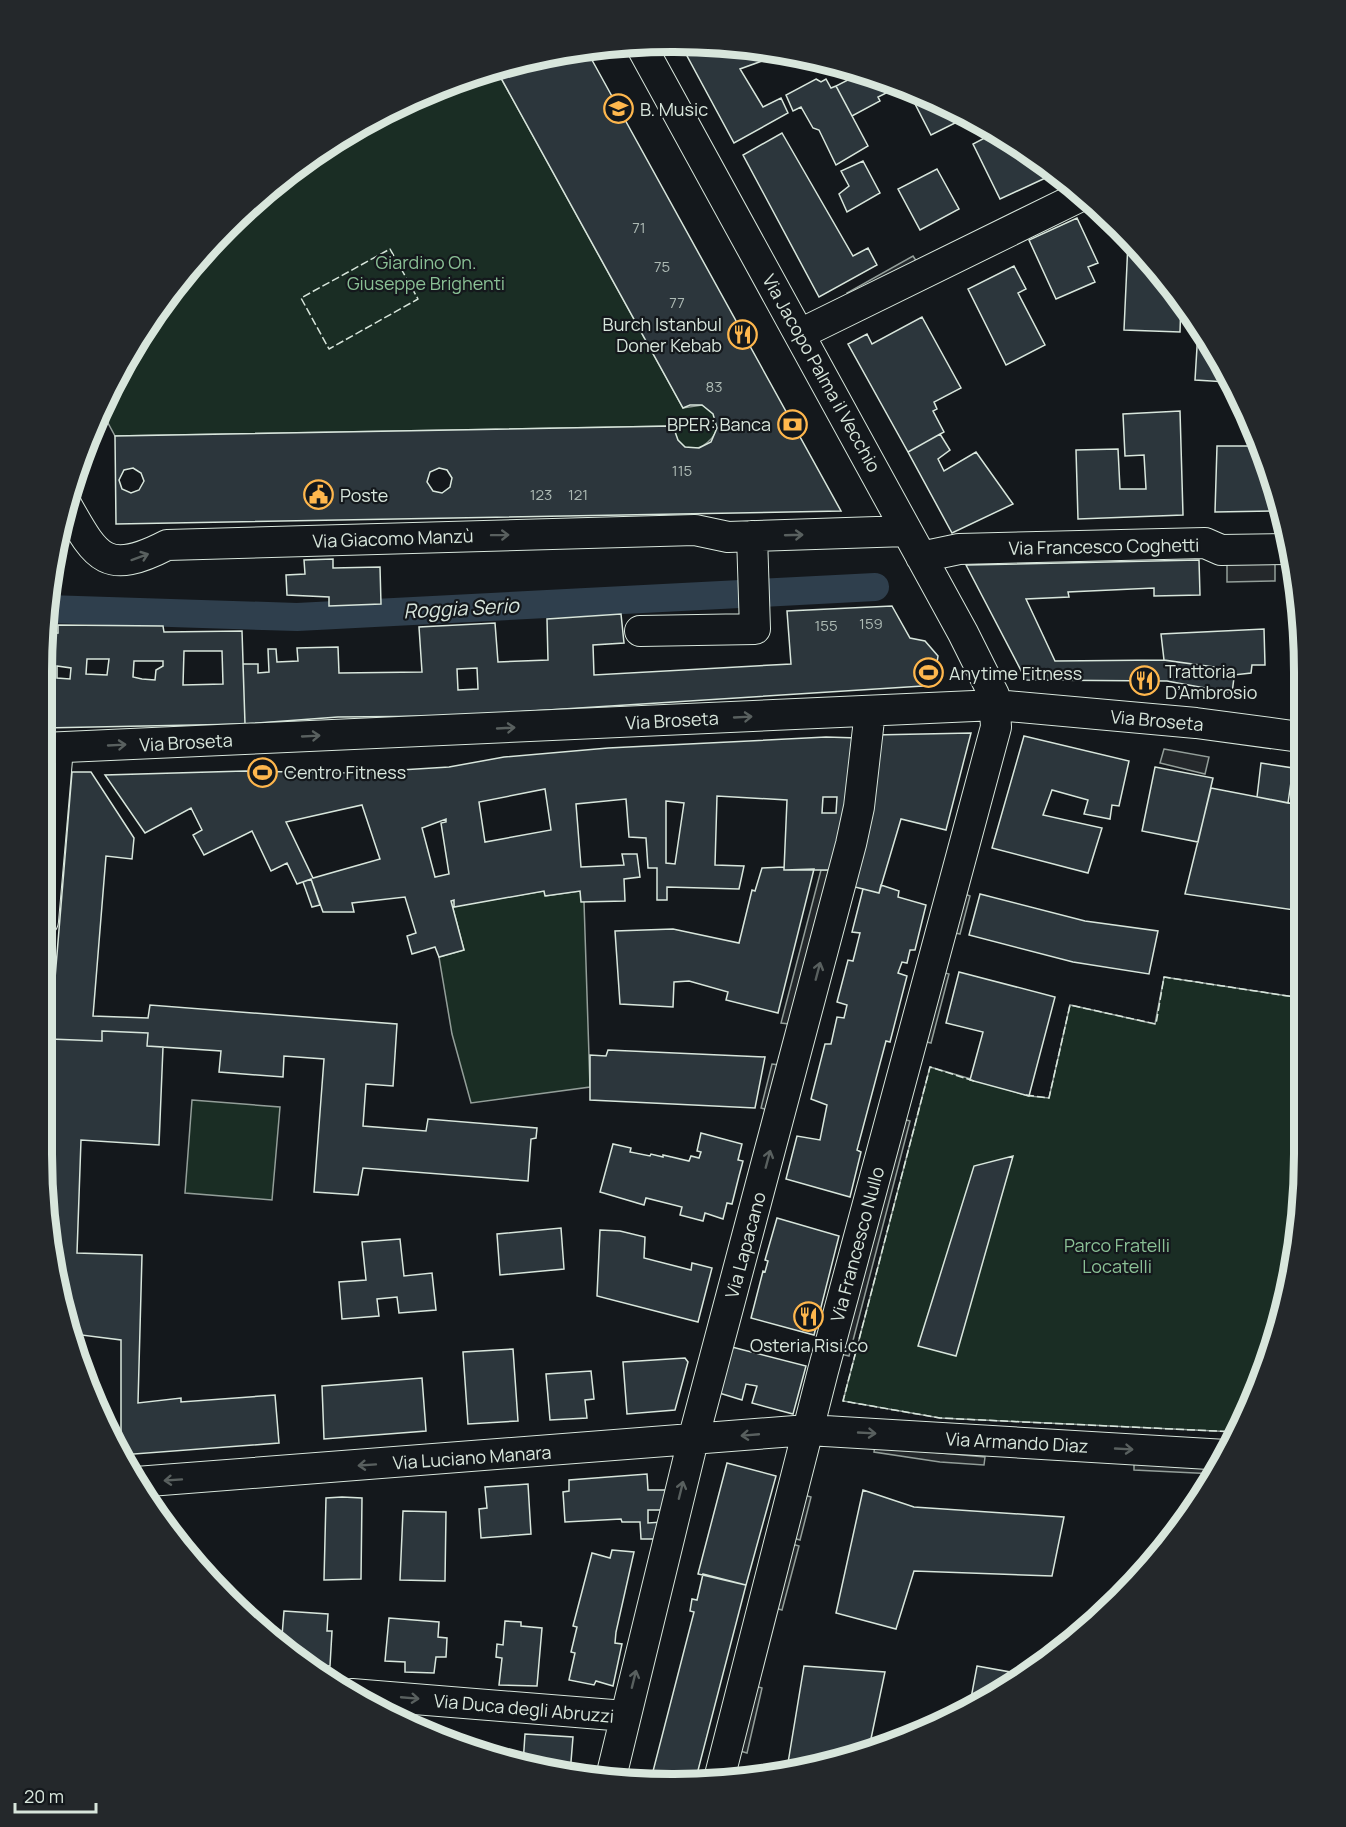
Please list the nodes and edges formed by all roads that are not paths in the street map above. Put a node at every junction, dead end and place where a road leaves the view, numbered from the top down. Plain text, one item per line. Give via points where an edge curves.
1 (651, 53) edge
2 (1074, 199) edge
3 (800, 334) junction
4 (73, 516) edge
5 (907, 531) junction
6 (752, 536) junction
7 (1281, 549) edge
8 (921, 557) junction
9 (640, 631) dead end
10 (996, 705) junction
11 (870, 711) junction
12 (1294, 736) edge
13 (53, 748) edge
14 (808, 1430) junction
15 (693, 1440) junction
16 (1215, 1454) edge
17 (146, 1481) edge
18 (371, 1696) edge
19 (625, 1716) junction
20 (611, 1771) edge
21 (721, 1772) edge

1 - 3 street, Via Jacopo Palma il Vecchio
2 - 3 street
3 - 5 street, Via Jacopo Palma il Vecchio
4 -> 6 street, Via Giacomo Manzù via 88,544 100,554 122,561 136,560 167,545 695,530 728,537
6 -> 5 street, Via Giacomo Manzù
5 - 8 street, Via Jacopo Palma il Vecchio
6 - 9 street via 755,629
7 - 8 street, Via Francesco Coghetti via 1221,550 1205,543 959,549
8 - 10 street, Via Jacopo Palma il Vecchio via 963,633
10 - 11 street, Via Broseta
10 - 12 street, Via Broseta
10 - 14 street, Via Francesco Nullo via 996,727
13 -> 11 street, Via Broseta
15 -> 11 street, Via Lapacano via 851,844
14 -> 15 street, Via Luciano Manara
14 -> 16 street, Via Armando Diaz
14 - 21 street, Via Francesco Nullo
15 -> 17 street, Via Luciano Manara
19 -> 15 street, Via Lapacano
18 -> 19 street, Via Duca degli Abruzzi
19 - 20 street, Via Lapacano

